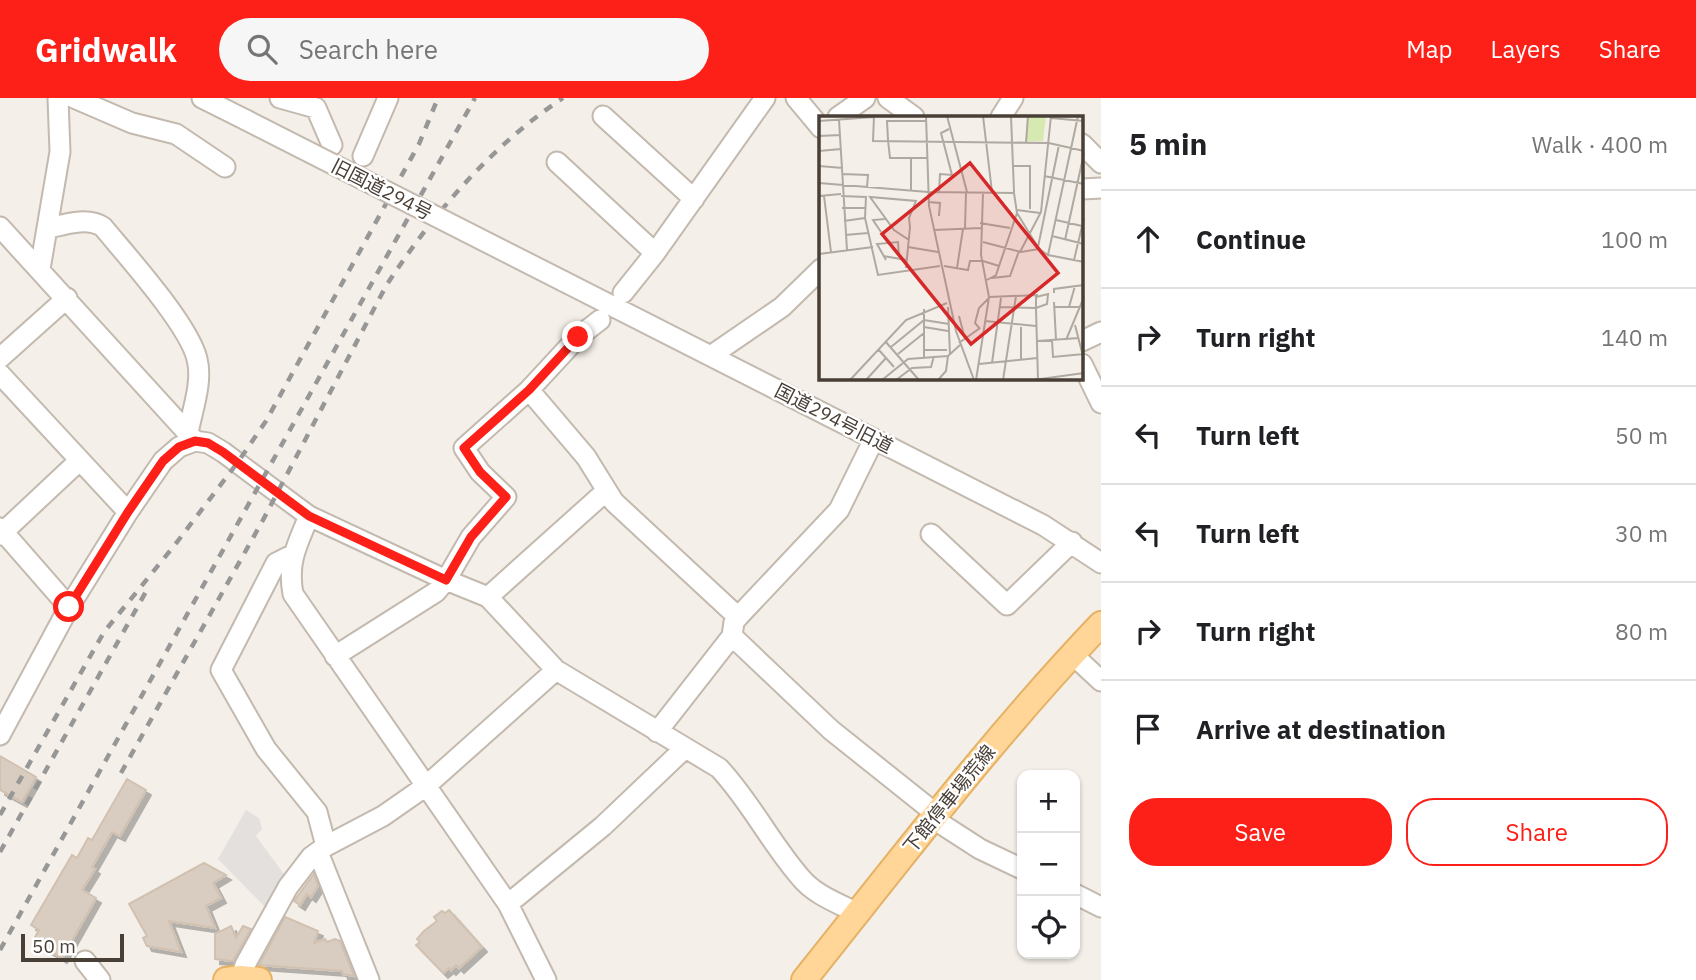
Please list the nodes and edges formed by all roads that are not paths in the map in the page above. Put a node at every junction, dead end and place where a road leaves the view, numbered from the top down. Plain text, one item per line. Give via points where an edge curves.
1 (58, 98) edge
2 (74, 98) edge
3 (202, 98) edge
4 (280, 98) edge
5 (388, 98) edge
6 (765, 98) edge
7 (796, 98) edge
8 (865, 98) edge
9 (888, 98) edge
10 (1013, 98) edge
11 (603, 116) dead end
12 (839, 116) edge
13 (913, 116) edge
14 (1002, 116) edge
15 (819, 126) edge
16 (332, 145) dead end
17 (1084, 146) edge
18 (363, 156) dead end
19 (557, 162) dead end
20 (1101, 163) edge
21 (225, 168) dead end
22 (694, 199) junction
23 (0, 227) edge
24 (49, 228) junction
25 (655, 253) junction
26 (40, 269) junction
27 (819, 271) edge
28 (563, 281) joint
29 (623, 293) dead end
30 (66, 298) junction
31 (600, 320) dead end
32 (1101, 332) edge
33 (1084, 340) edge
34 (712, 355) junction
35 (0, 358) edge
36 (1084, 368) edge
37 (0, 374) edge
38 (529, 390) junction
39 (1101, 403) edge
40 (191, 437) junction
41 (874, 439) junction
42 (79, 461) junction
43 (605, 492) junction
44 (128, 512) junction
45 (309, 516) junction
46 (1, 531) edge
47 (931, 534) dead end
48 (1072, 542) junction
49 (293, 554) junction
50 (1101, 563) edge
51 (446, 580) junction
52 (488, 597) junction
53 (69, 607) junction
54 (1101, 624) edge
55 (735, 627) junction
56 (1072, 654) junction
57 (335, 656) junction
58 (556, 670) junction
59 (1101, 681) edge
60 (657, 732) junction
61 (0, 736) edge
62 (685, 748) junction
63 (426, 786) junction
64 (934, 815) junction
65 (322, 849) junction
66 (1017, 867) edge
67 (1079, 896) edge
68 (508, 904) junction
69 (1101, 906) edge
70 (857, 913) junction
71 (85, 961) dead end
72 (813, 977) edge
73 (242, 979) edge
74 (100, 980) edge
75 (369, 980) edge
76 (546, 980) edge

1 - 24 street via 60,152
2 - 21 street via 132,123 176,134
3 - 28 street, 旧国道294号, bridge
4 - 16 street via 316,108
5 - 18 street
6 - 22 street
7 - 15 street
8 - 12 street
9 - 13 street
10 - 14 street
11 - 22 street
17 - 20 street
19 - 25 street
22 - 25 street
23 - 26 street
24 - 26 street
24 - 40 street via 86,222 103,227 179,324 197,358
25 - 29 street
26 - 30 street
27 - 34 street via 782,307
28 - 34 street, 国道294号旧道
30 - 35 street
30 - 40 street
31 - 38 street
32 - 33 street
34 - 41 street, 国道294号旧道
36 - 39 street
37 - 42 street
38 - 43 street via 586,457
38 - 51 street via 464,448 506,497 471,537
40 - 44 street via 163,461
40 - 45 street via 223,452
41 - 48 street, 国道294号旧道
41 - 55 street via 839,510
42 - 44 street
42 - 46 street
43 - 52 street
43 - 55 street
44 - 53 street
45 - 49 street
45 - 51 street
46 - 53 street
47 - 48 street via 1007,605
48 - 50 street, 国道294号旧道
49 - 57 street via 293,594
49 - 65 street via 276,563 221,670 266,749 317,812
51 - 52 street
51 - 57 street via 436,592
52 - 58 street
53 - 61 street
54 - 56 main road, 下館停車場荒線
55 - 60 street
55 - 64 street via 831,730
56 - 59 street
56 - 64 main road, 下館停車場荒線
57 - 63 street
58 - 60 street
58 - 63 street
60 - 62 street
62 - 68 street via 603,826
62 - 70 street via 719,768 733,783 802,880
63 - 65 street
63 - 68 street
64 - 66 street via 979,849
64 - 70 main road, 下館停車場荒線
65 - 73 street via 288,887 245,965
65 - 75 street
67 - 69 street
68 - 76 street
70 - 72 main road, 下館停車場荒線
71 - 74 street

